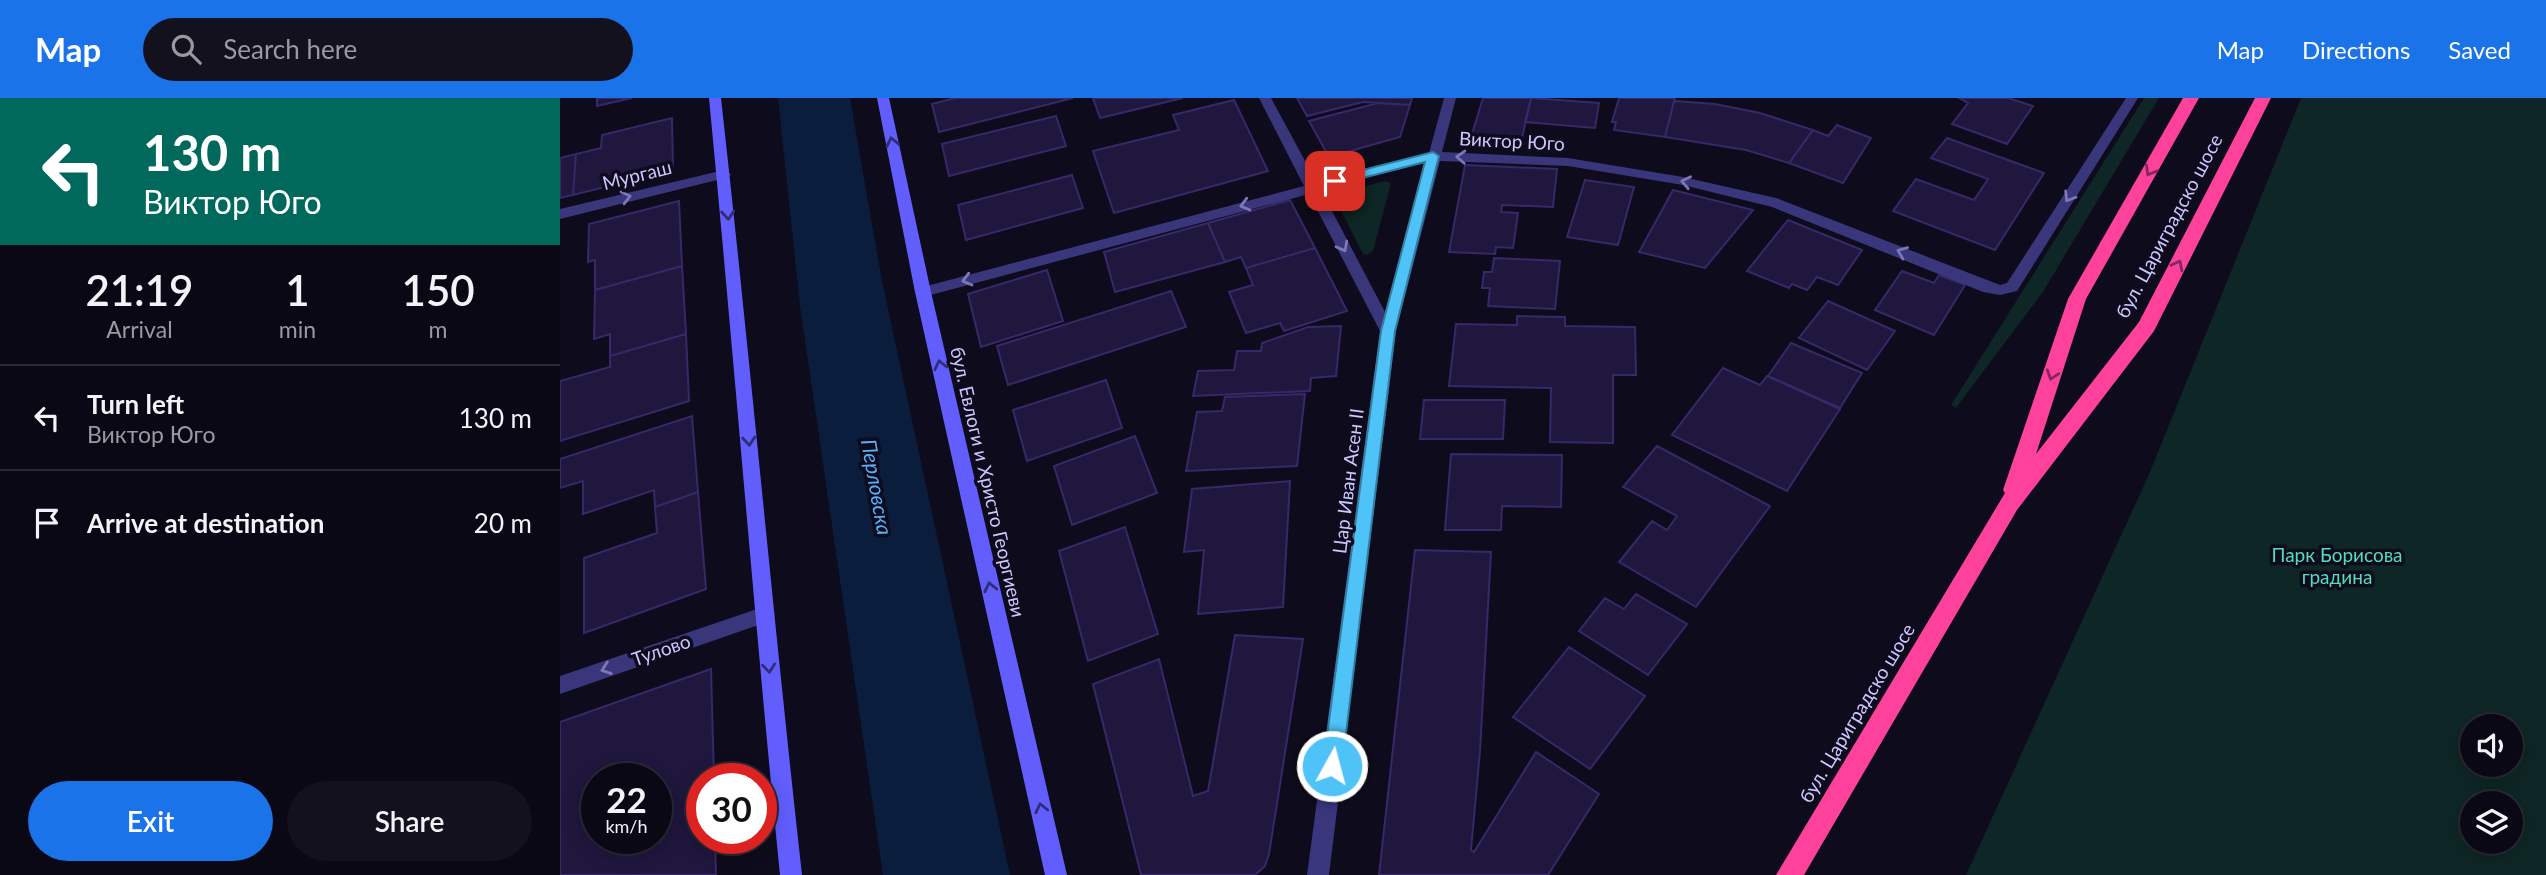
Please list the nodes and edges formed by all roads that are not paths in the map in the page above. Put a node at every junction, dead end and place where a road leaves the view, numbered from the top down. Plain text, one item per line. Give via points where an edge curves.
1 (715, 98) edge
2 (883, 98) edge
3 (1265, 98) edge
4 (1450, 98) edge
5 (2132, 98) edge
6 (2191, 98) edge
7 (2263, 98) edge
8 (1433, 156) junction
9 (724, 174) junction
10 (1311, 187) junction
11 (560, 214) edge
12 (923, 292) junction
13 (1388, 331) junction
14 (2009, 504) junction
15 (763, 615) junction
16 (560, 685) edge
17 (791, 875) edge
18 (1056, 875) edge
19 (1318, 875) edge
20 (1789, 875) edge

1 - 9 main road
12 -> 2 main road, бул. Евлоги и Христо Георгиеви
3 - 10 street
4 - 8 street, Цар Иван Асен II
5 -> 8 street, Виктор Юго via 2012,287 2000,289 1776,203 1684,181 1568,162
6 -> 14 highway, бул. Цариградско шосе via 2077,299
14 -> 7 highway, бул. Цариградско шосе via 2147,326
8 - 10 street, Виктор Юго
8 - 13 street, Цар Иван Асен II
11 -> 9 street, Мургаш
9 -> 15 main road
10 -> 12 street, Виктор Юго
10 -> 13 street
18 -> 12 main road, бул. Евлоги и Христо Георгиеви
13 - 19 street, Цар Иван Асен II
14 - 20 highway, бул. Цариградско шосе
15 -> 16 street, Тулово
15 -> 17 main road

